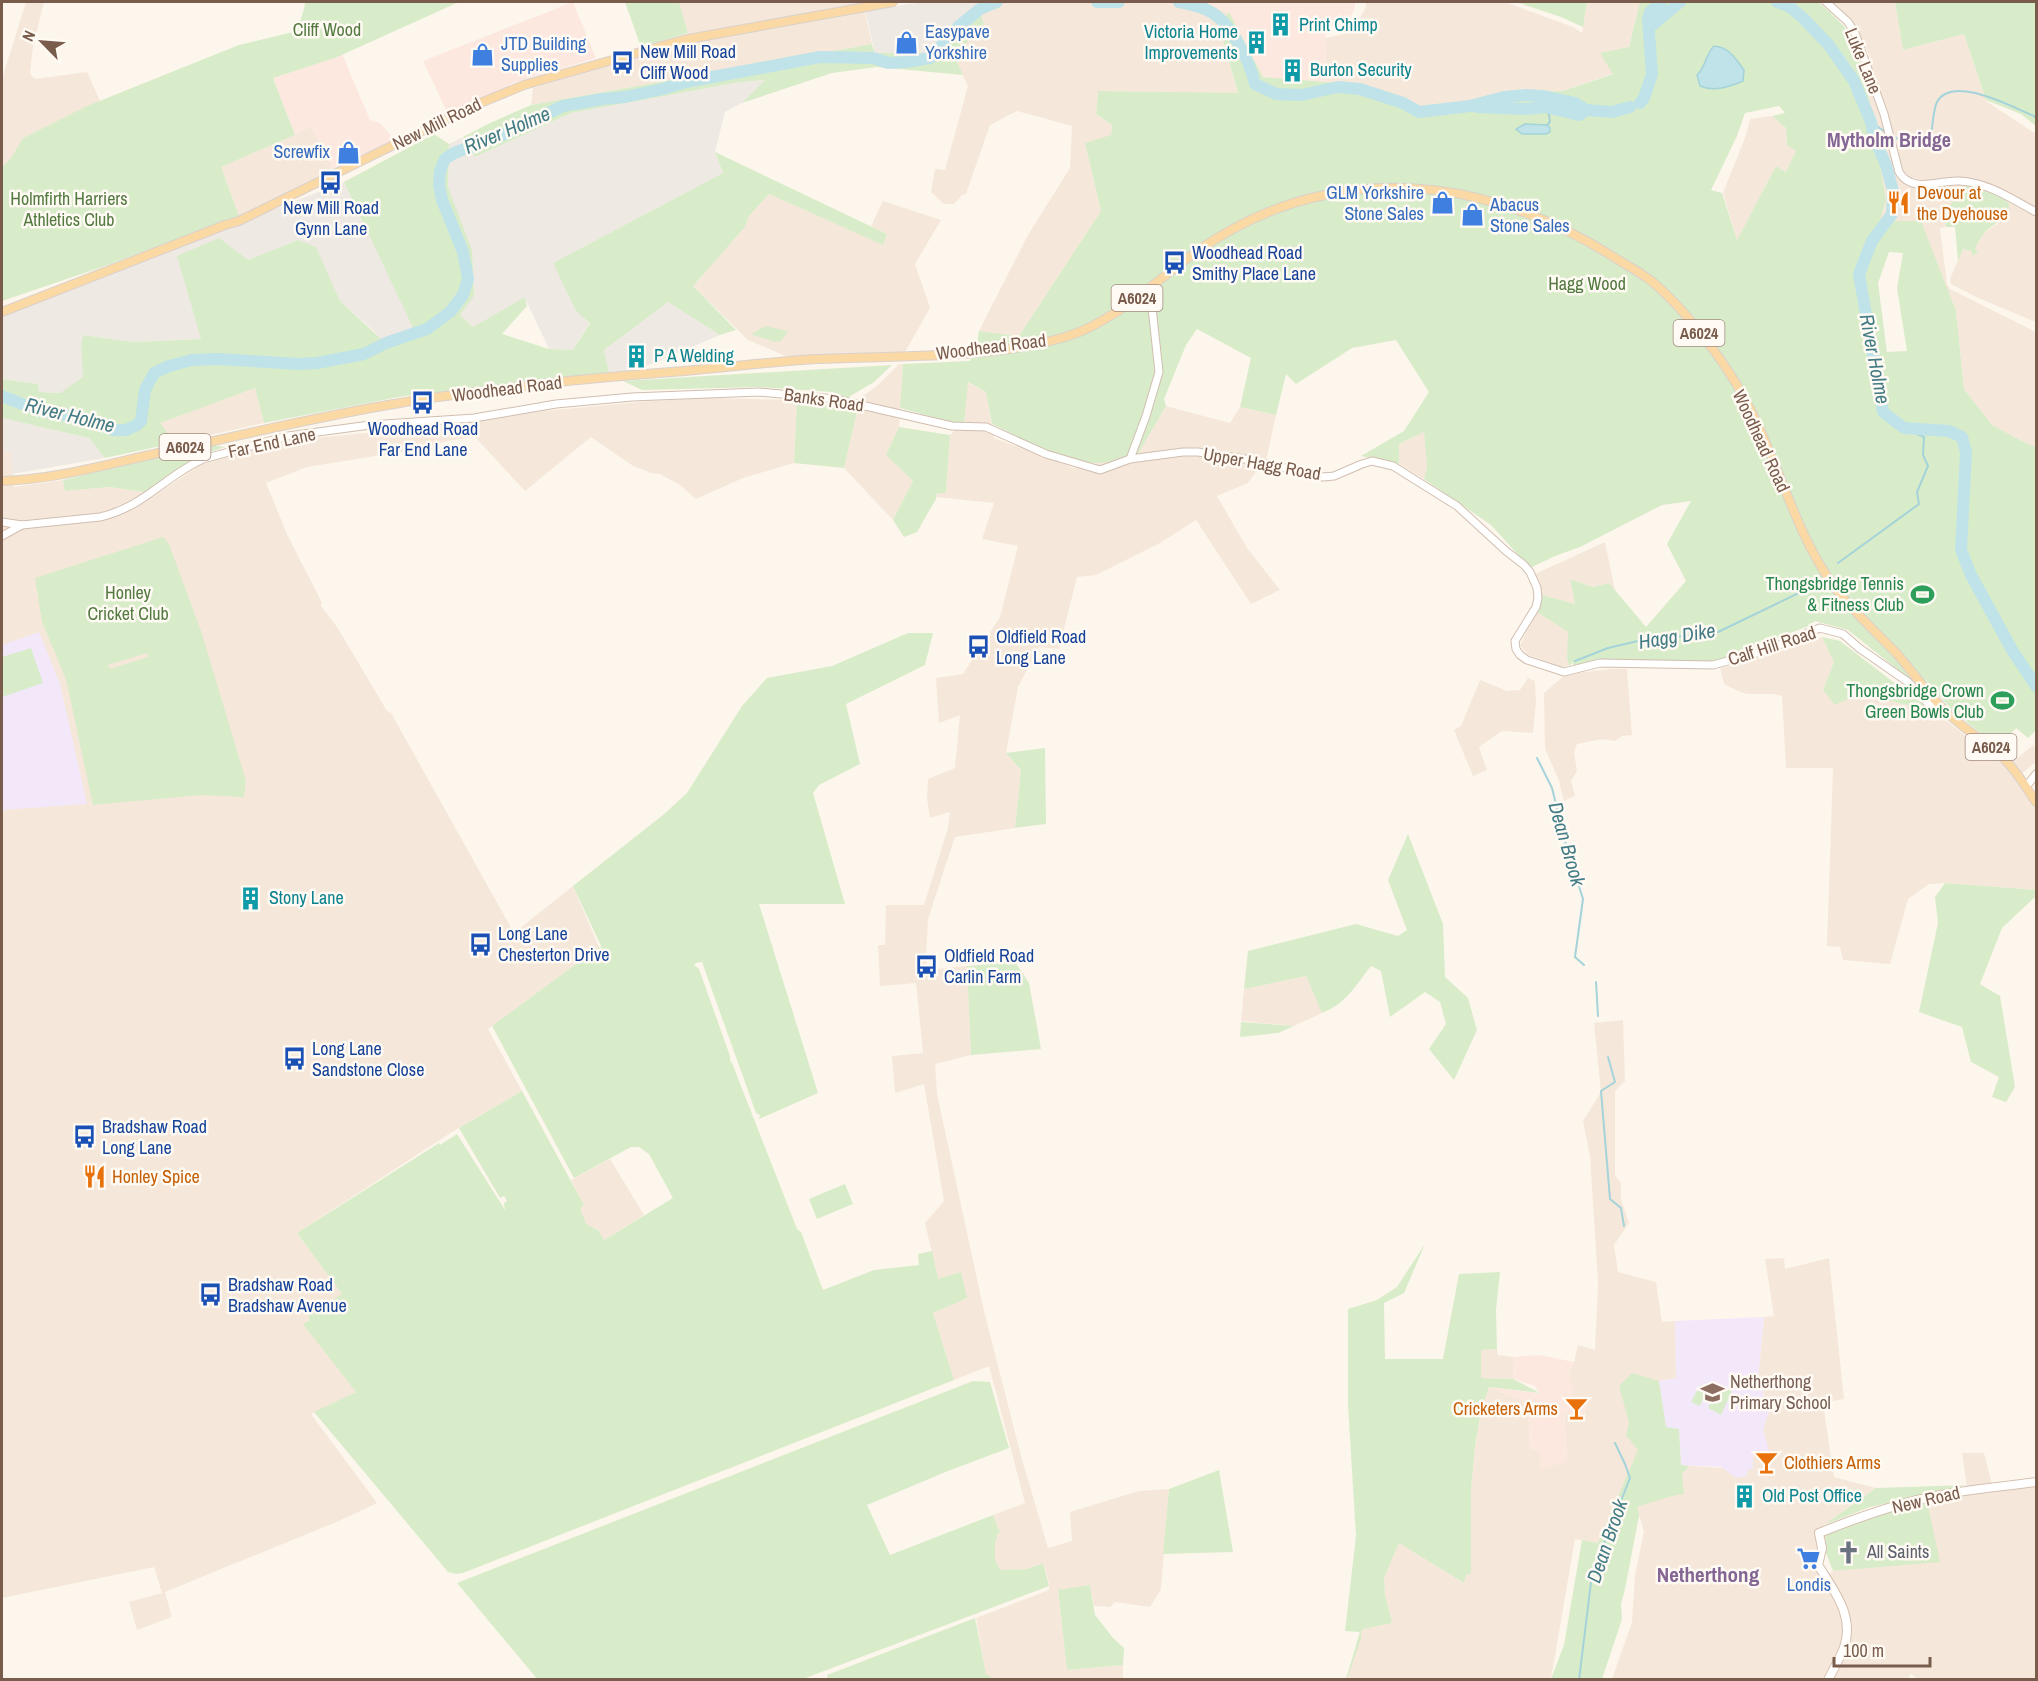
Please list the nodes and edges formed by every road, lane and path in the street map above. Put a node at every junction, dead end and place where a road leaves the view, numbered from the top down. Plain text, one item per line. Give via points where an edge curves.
1 (893, 2) edge
2 (1826, 2) edge
3 (2037, 212) edge
4 (1150, 289) junction
5 (2, 312) edge
6 (538, 407) joint
7 (1130, 459) junction
8 (1100, 470) joint
9 (2, 481) edge
10 (2, 522) edge
11 (22, 525) junction
12 (2, 536) edge
13 (1530, 572) joint
14 (1948, 715) junction
15 (2037, 774) edge
16 (2025, 787) junction
17 (2037, 802) edge
18 (2037, 1482) edge
19 (1828, 1680) edge

1 - 5 main road, New Mill Road via 683,40 516,88 239,221
2 - 3 street, Luke Lane via 1855,33 1899,172 1908,182 1976,183
4 - 7 street via 1159,372
4 - 9 main road, Woodhead Road / A6024 via 1073,336 1027,347 809,360 527,385 394,404 84,471
4 - 14 main road, Woodhead Road / A6024 via 1191,256 1241,225 1286,206 1353,190 1436,190 1496,201 1591,242 1651,280 1683,311 1710,346 1744,397 1795,515 1830,580
6 - 8 street, Banks Road via 632,397 759,392 835,399 952,426 986,427 1046,454
6 - 11 street, Far End Lane via 474,418 370,425 288,436 203,459 142,500 113,514
7 - 8 street, Upper Hagg Road
7 - 13 street, Upper Hagg Road via 1183,452 1219,454 1323,477 1379,462 1393,466 1456,506
10 - 11 street
11 - 12 street
13 - 14 street, Calf Hill Road via 1538,598 1515,641 1520,655 1539,665 1564,672 1600,663 1713,665 1764,651 1821,628 1843,634 1908,682 1936,712
14 - 16 main road, A6024 via 2006,760
15 - 16 street
16 - 17 main road, A6024
18 - 19 main road, New Road via 1924,1499 1870,1513 1819,1533 1822,1548 1818,1565 1844,1610 1848,1630 1843,1652

